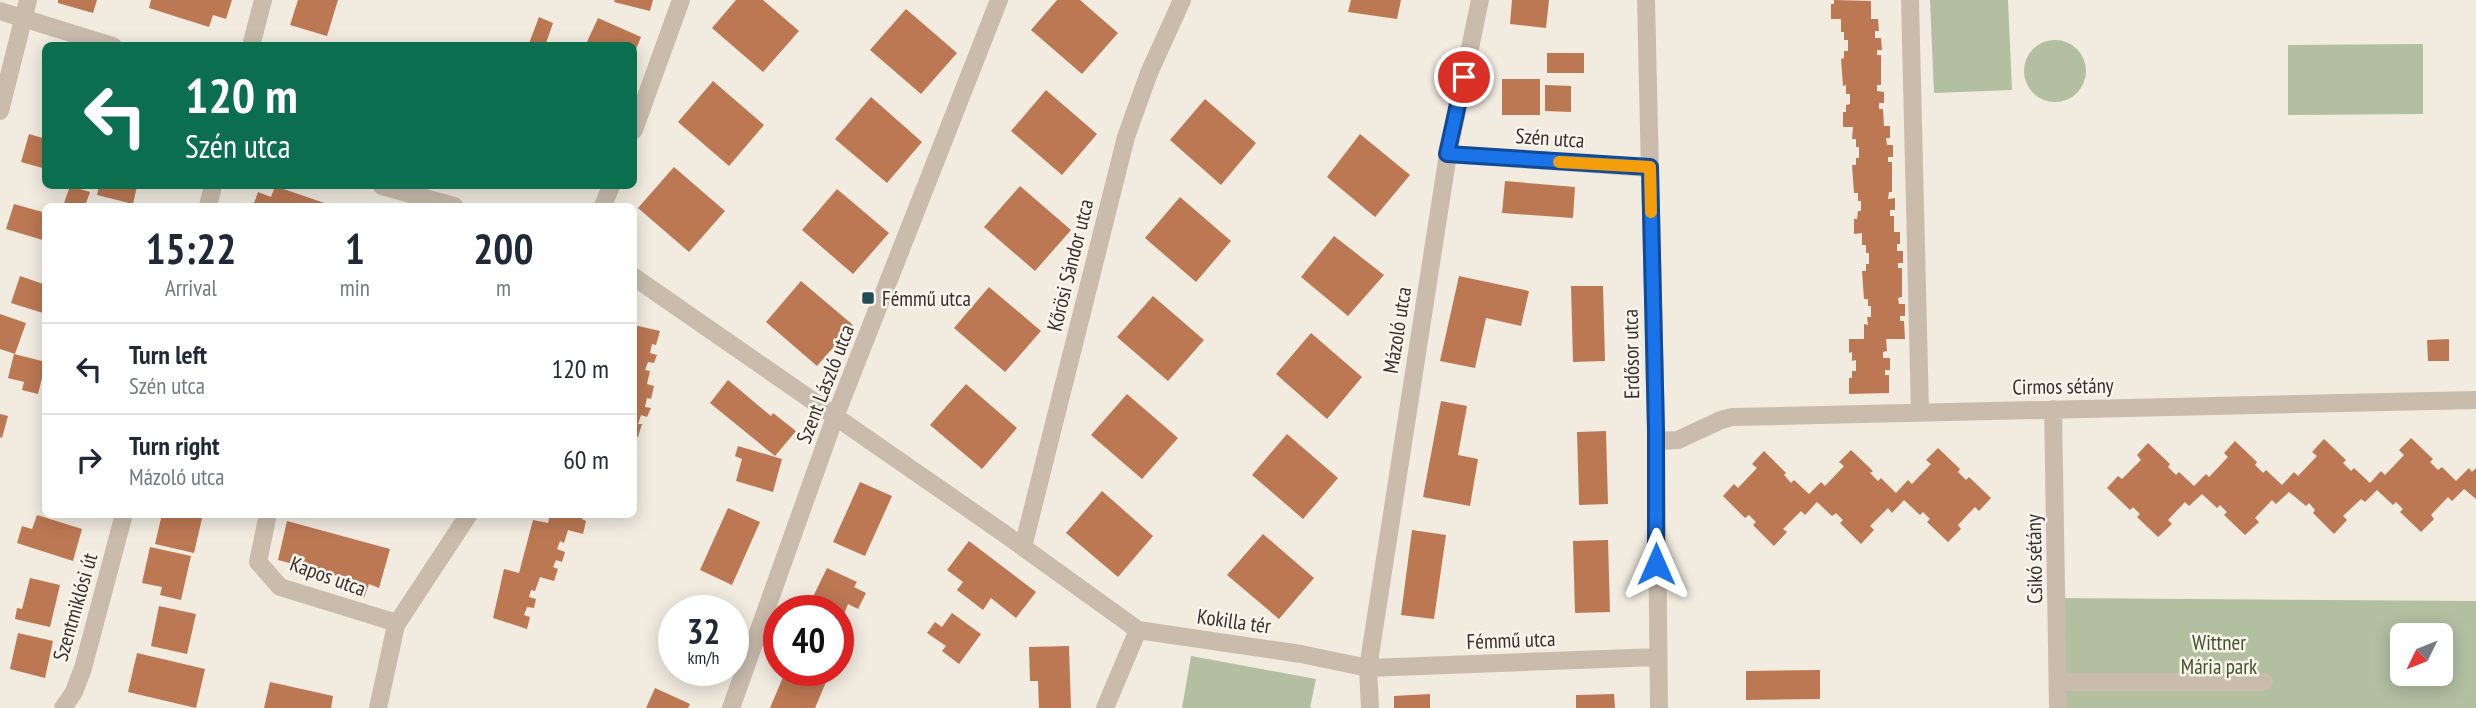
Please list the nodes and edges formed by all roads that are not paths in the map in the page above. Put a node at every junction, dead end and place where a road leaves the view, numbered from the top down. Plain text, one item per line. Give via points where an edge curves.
1 (28, 0) edge
2 (263, 0) edge
3 (681, 0) edge
4 (999, 0) edge
5 (1182, 0) edge
6 (1480, 0) edge
7 (1646, 0) edge
8 (1910, 0) edge
9 (0, 11) edge
10 (23, 19) junction
11 (100, 42) edge
12 (252, 42) edge
13 (0, 111) edge
14 (637, 122) edge
15 (1447, 154) junction
16 (1650, 167) junction
17 (393, 189) edge
18 (443, 203) edge
19 (637, 279) edge
20 (2476, 400) edge
21 (2053, 409) junction
22 (1920, 412) junction
23 (835, 417) junction
24 (1656, 441) junction
25 (123, 518) edge
26 (267, 518) edge
27 (466, 518) edge
28 (1023, 547) junction
29 (397, 623) junction
30 (1138, 630) junction
31 (1657, 657) junction
32 (1368, 668) junction
33 (2058, 682) junction
34 (2264, 682) dead end
35 (63, 708) edge
36 (378, 708) edge
37 (732, 708) edge
38 (1105, 708) edge
39 (1370, 708) edge
40 (1659, 708) edge
41 (2059, 708) edge

1 - 10 street
2 - 12 street
3 - 14 street
4 - 23 street, Szent László utca
5 - 28 street, Kőrösi Sándor utca via 1126,137
6 - 15 street, Mázoló utca
7 - 16 street, Erdősor utca
8 - 22 street
9 - 10 street
10 - 11 street
10 - 13 street
15 - 16 street, Szén utca
15 - 32 street, Mázoló utca
16 - 24 street, Erdősor utca
17 - 18 street
19 - 23 street
20 - 21 street, Cirmos sétány via 2326,396
21 - 22 street, Cirmos sétány
21 - 33 street, Csikó sétány
22 - 24 street, Cirmos sétány via 1732,417 1678,440
23 - 28 street
23 - 37 street, Szent László utca
24 - 31 street, Erdősor utca
25 - 35 street, Szentmiklósi út via 83,668
26 - 29 street, Kapos utca via 258,562 280,587
27 - 29 street
28 - 30 street
29 - 36 street
30 - 32 street, Kokilla tér
30 - 38 street
31 - 32 street, Fémmű utca
31 - 40 street, Erdősor utca
32 - 39 street
33 - 34 street
33 - 41 street, Csikó sétány

